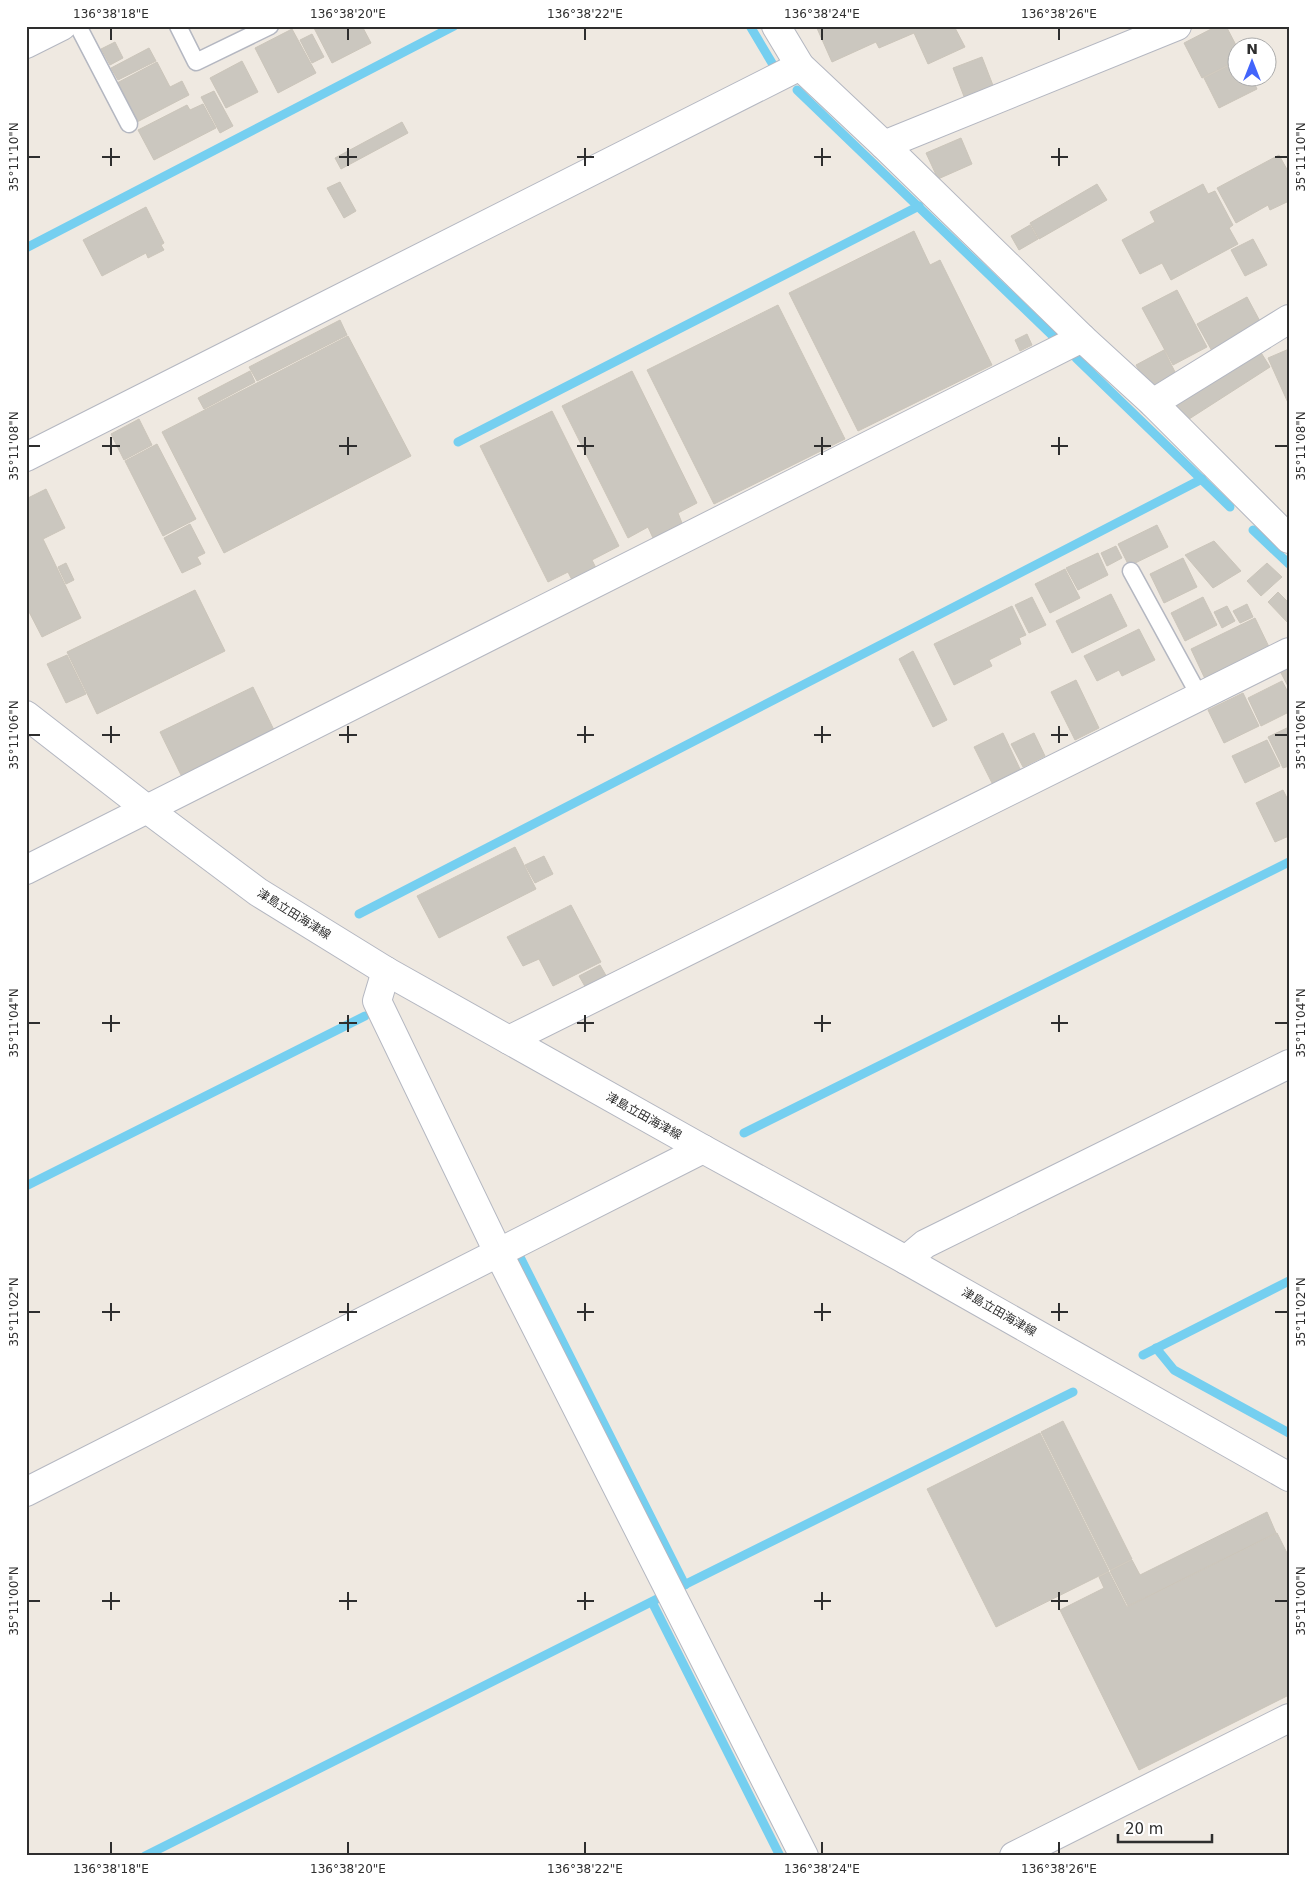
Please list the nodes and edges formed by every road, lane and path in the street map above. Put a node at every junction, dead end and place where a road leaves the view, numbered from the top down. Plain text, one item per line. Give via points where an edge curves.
1 (62, 26) edge
2 (78, 26) edge
3 (178, 26) edge
4 (270, 26) edge
5 (776, 26) edge
6 (1177, 26) edge
7 (26, 44) edge
8 (800, 66) junction
9 (129, 124) dead end
10 (884, 145) junction
11 (1289, 319) edge
12 (1082, 338) junction
13 (1153, 403) junction
14 (26, 457) edge
15 (1289, 539) edge
16 (1131, 571) dead end
17 (1289, 652) edge
18 (1200, 697) junction
19 (26, 715) edge
20 (147, 810) junction
21 (26, 870) edge
22 (386, 971) junction
23 (509, 1040) junction
24 (1289, 1064) edge
25 (703, 1149) junction
26 (499, 1254) junction
27 (906, 1260) junction
28 (1289, 1476) edge
29 (26, 1492) edge
30 (1289, 1718) edge
31 (804, 1856) edge
32 (1014, 1856) edge

1 - 7 street
2 - 9 lane
3 - 4 lane via 196,62
5 - 8 street
6 - 10 street
8 - 10 street
8 - 14 street
10 - 12 street
11 - 13 street
12 - 13 street
12 - 20 street
13 - 15 street
16 - 18 lane
17 - 18 street
18 - 23 street
19 - 20 street, 津島立田海津線
20 - 21 street
20 - 22 street, 津島立田海津線 via 258,892
22 - 23 street, 津島立田海津線
22 - 26 street via 377,1001
23 - 25 street, 津島立田海津線
24 - 27 street via 925,1244
25 - 26 street
25 - 27 street, 津島立田海津線
26 - 29 street
26 - 31 street
27 - 28 street, 津島立田海津線
30 - 32 street

